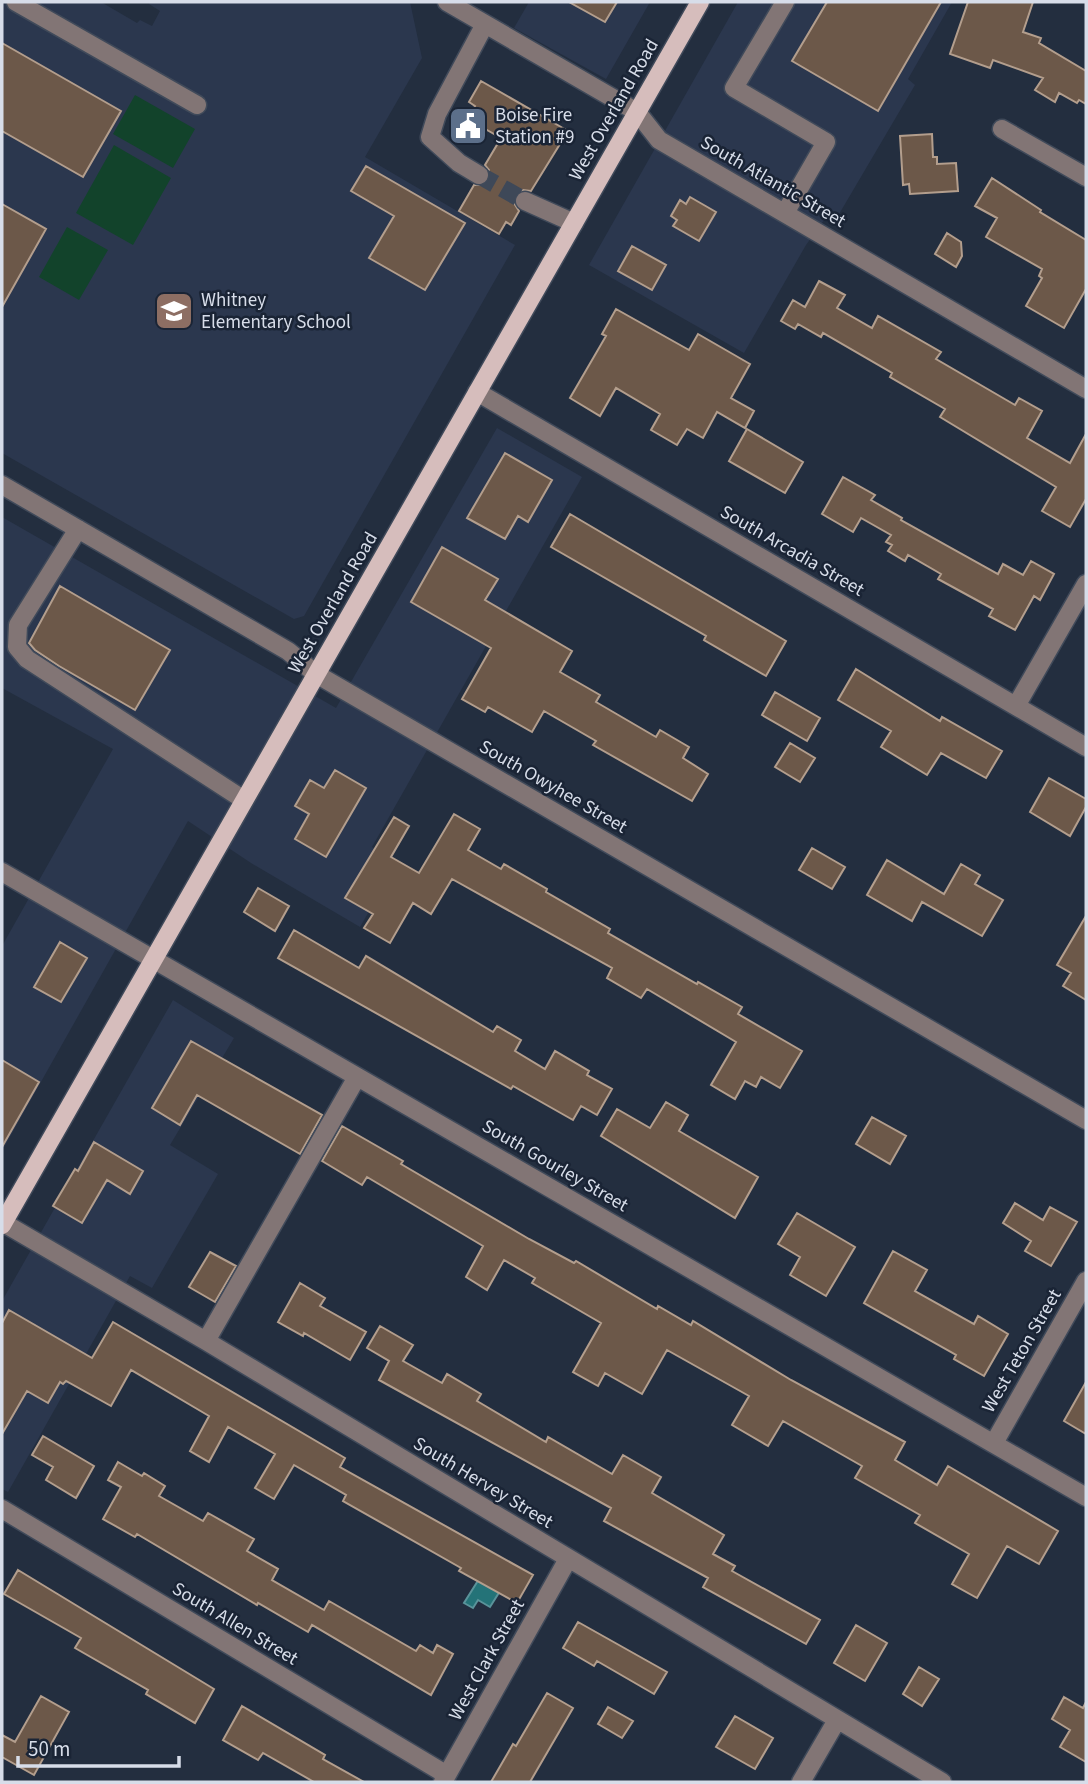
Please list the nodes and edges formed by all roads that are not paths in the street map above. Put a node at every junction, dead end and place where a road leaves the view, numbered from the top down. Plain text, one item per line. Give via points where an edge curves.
1 (16, 2) edge
2 (447, 2) edge
3 (700, 2) edge
4 (785, 2) edge
5 (485, 24) junction
6 (197, 105) dead end
7 (637, 112) junction
8 (1002, 128) dead end
9 (479, 175) tunnel mouth
10 (1086, 177) edge
11 (525, 201) tunnel mouth
12 (785, 213) junction
13 (574, 223) junction
14 (1086, 389) edge
15 (477, 392) junction
16 (2, 485) edge
17 (78, 529) junction
18 (1086, 584) edge
19 (316, 674) junction
20 (1016, 706) junction
21 (1086, 747) edge
22 (244, 800) junction
23 (2, 872) edge
24 (153, 960) junction
25 (358, 1077) junction
26 (1086, 1120) edge
27 (2, 1223) edge
28 (1086, 1281) edge
29 (206, 1341) junction
30 (994, 1443) junction
31 (1086, 1497) edge
32 (2, 1509) edge
33 (568, 1559) junction
34 (836, 1720) junction
35 (445, 1778) edge
36 (801, 1782) edge
37 (942, 1782) edge

1 - 6 street
2 - 5 street, South Atlantic Street
3 - 7 main road, West Overland Road
4 - 12 street via 734,88 826,142
5 - 7 street, South Atlantic Street
5 - 9 street via 437,114 430,137
7 - 12 street, South Atlantic Street via 659,140
7 - 13 main road, West Overland Road
8 - 10 street
11 - 13 street
12 - 14 street, South Atlantic Street
13 - 15 main road, West Overland Road
15 - 19 main road, West Overland Road
15 - 20 street, South Arcadia Street
16 - 17 street, South Owyhee Street
17 - 19 street, South Owyhee Street via 288,651
17 - 22 street via 18,625 17,647 27,660
18 - 20 street
19 - 22 main road, West Overland Road
19 - 26 street, South Owyhee Street
20 - 21 street, South Arcadia Street
22 - 24 main road, West Overland Road
23 - 24 street, South Gourley Street
24 - 25 street, South Gourley Street
24 - 27 main road, West Overland Road
25 - 29 street
25 - 30 street, South Gourley Street
27 - 29 street, South Hervey Street
28 - 30 street, West Teton Street
29 - 33 street, South Hervey Street
30 - 31 street, South Gourley Street
32 - 35 street, South Allen Street
33 - 34 street, South Hervey Street
33 - 35 street, West Clark Street
34 - 36 street
34 - 37 street, South Hervey Street

